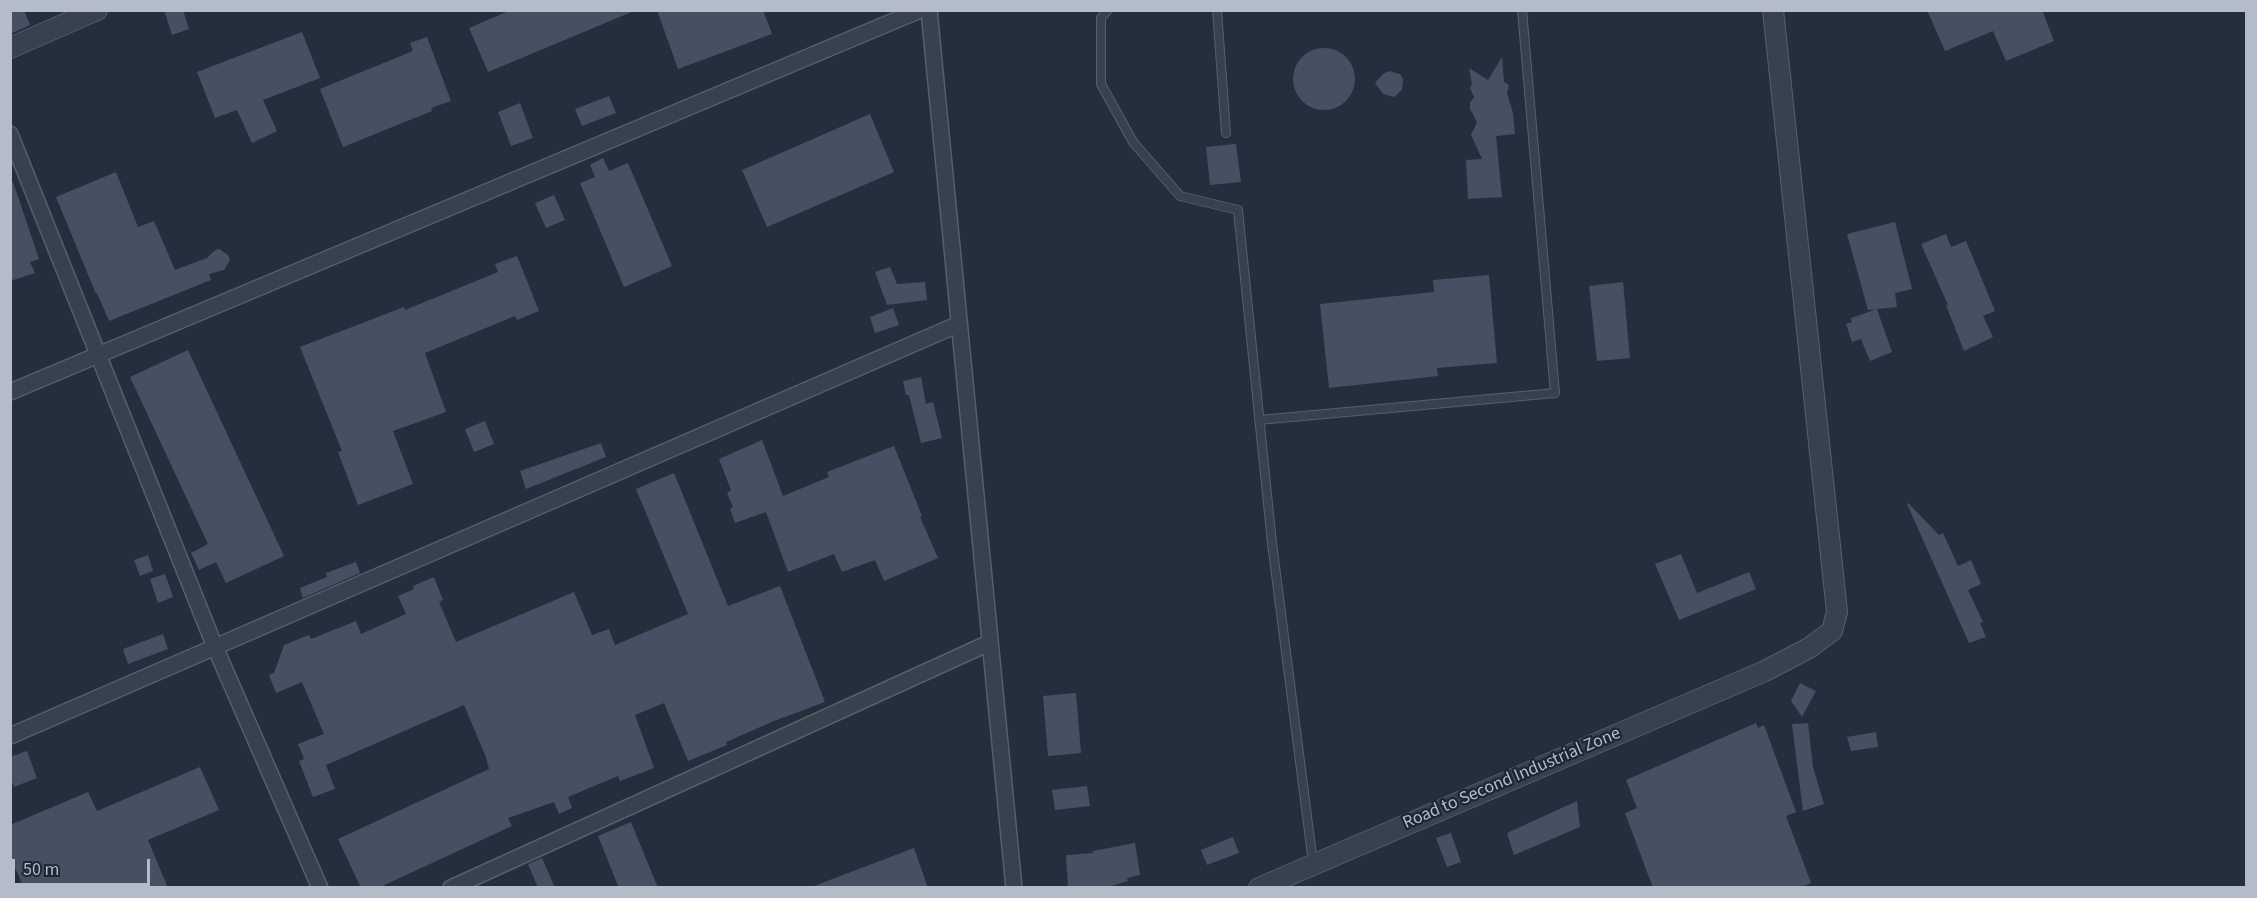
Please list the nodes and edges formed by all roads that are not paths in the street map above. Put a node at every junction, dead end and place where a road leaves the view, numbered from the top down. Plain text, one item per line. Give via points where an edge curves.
1 (97, 10) edge
2 (920, 10) edge
3 (929, 10) edge
4 (1108, 10) edge
5 (1217, 10) edge
6 (1522, 10) edge
7 (1773, 10) edge
8 (10, 48) edge
9 (1226, 133) dead end
10 (10, 134) edge
11 (959, 324) junction
12 (99, 355) junction
13 (10, 392) edge
14 (1259, 420) junction
15 (989, 643) junction
16 (215, 647) junction
17 (10, 736) edge
18 (1313, 864) junction
19 (320, 888) edge
20 (451, 888) edge
21 (1014, 888) edge
22 (1259, 888) edge

1 - 8 street
2 - 12 street
3 - 11 street
4 - 14 lane via 1101,18 1101,84 1133,142 1180,196 1238,210
5 - 9 lane
6 - 14 lane via 1555,393
7 - 18 street, Road to Second Industrial Zone via 1837,612 1832,632 1765,671
10 - 12 street
11 - 15 street
11 - 16 street
12 - 13 street
12 - 16 street
14 - 18 lane
15 - 20 street
15 - 21 street
16 - 17 street
16 - 19 street
18 - 22 street, Road to Second Industrial Zone

